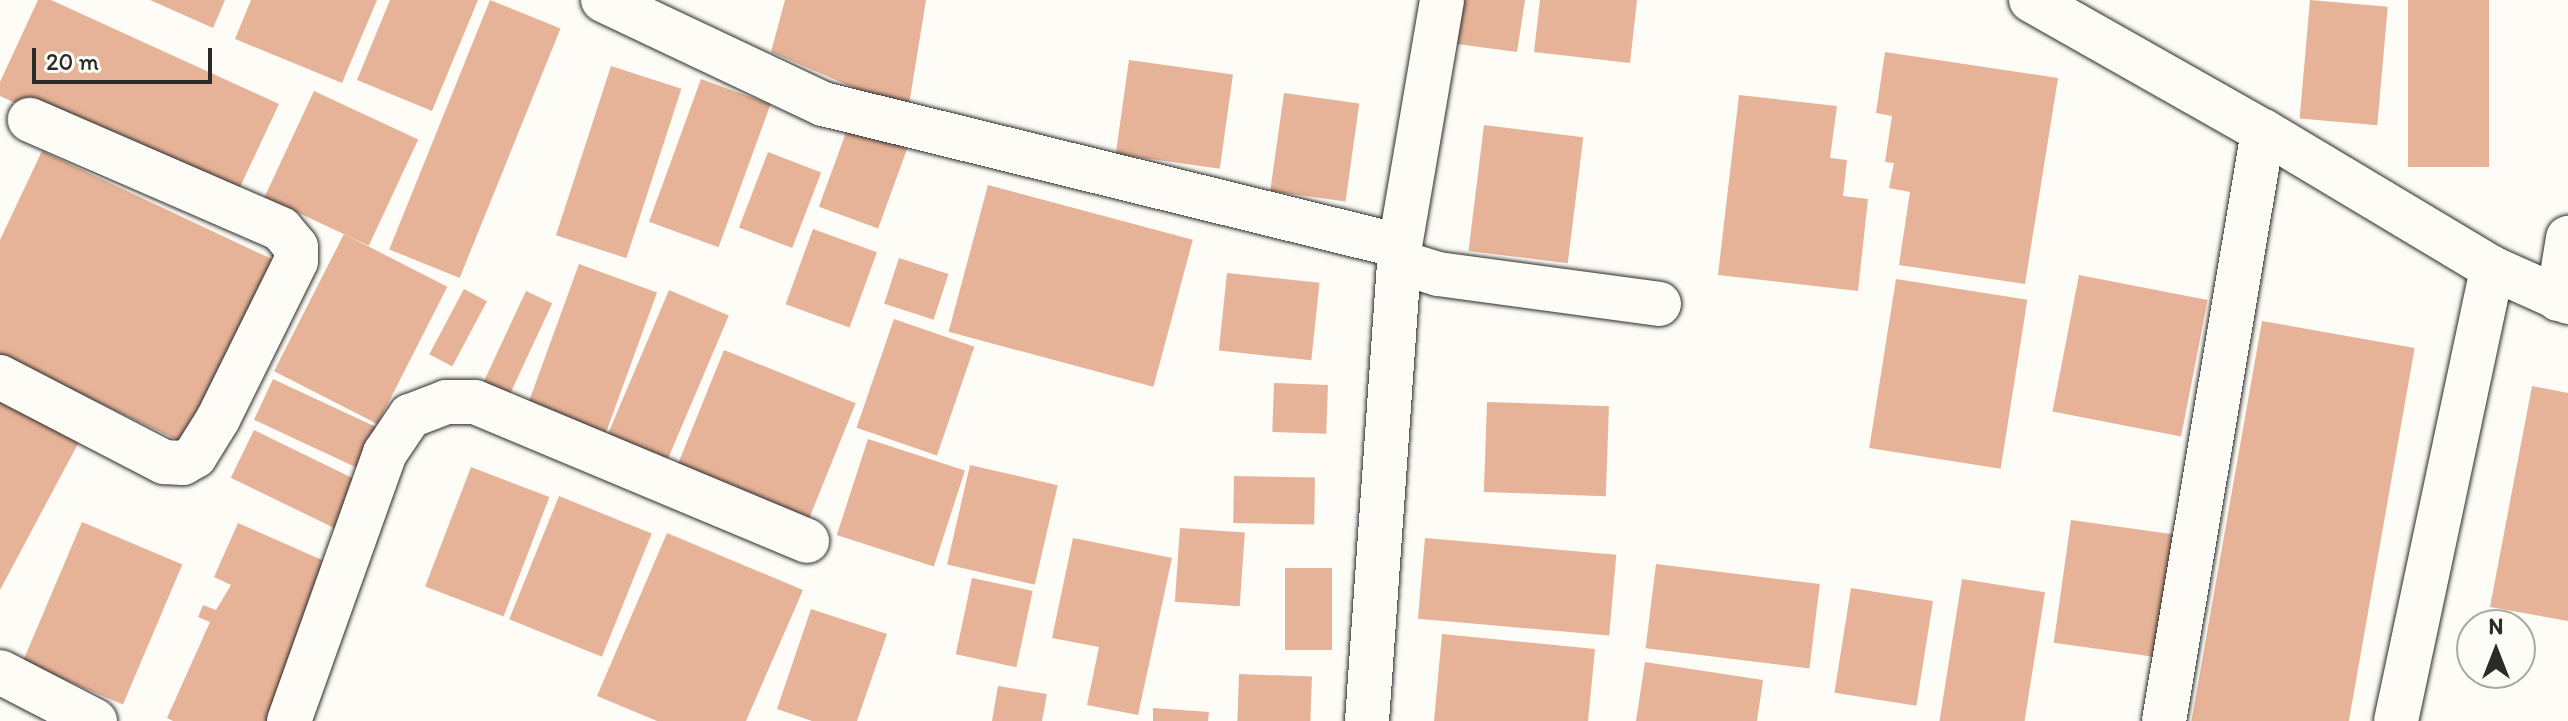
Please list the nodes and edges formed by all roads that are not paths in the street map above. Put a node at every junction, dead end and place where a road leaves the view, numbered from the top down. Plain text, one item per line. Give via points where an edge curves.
1 (603, 0) edge
2 (1442, 0) edge
3 (2031, 0) edge
4 (30, 120) dead end
5 (2263, 131) junction
6 (2568, 238) edge
7 (1400, 254) junction
8 (2492, 268) junction
9 (2563, 300) edge
10 (1659, 304) dead end
11 (0, 377) edge
12 (807, 541) dead end
13 (0, 672) edge
14 (95, 721) edge
15 (289, 721) edge
16 (1367, 721) edge
17 (2164, 721) edge
18 (2396, 721) edge

1 - 7 street via 823,104
2 - 7 street
3 - 5 street
4 - 11 street via 281,229 296,247 296,261 218,419 195,456 183,463 164,462
5 - 8 street
5 - 17 street
6 - 9 street
7 - 10 street via 1438,274
7 - 16 street
8 - 9 street
8 - 18 street
12 - 15 street via 475,402 446,402 410,416 385,453
13 - 14 street

